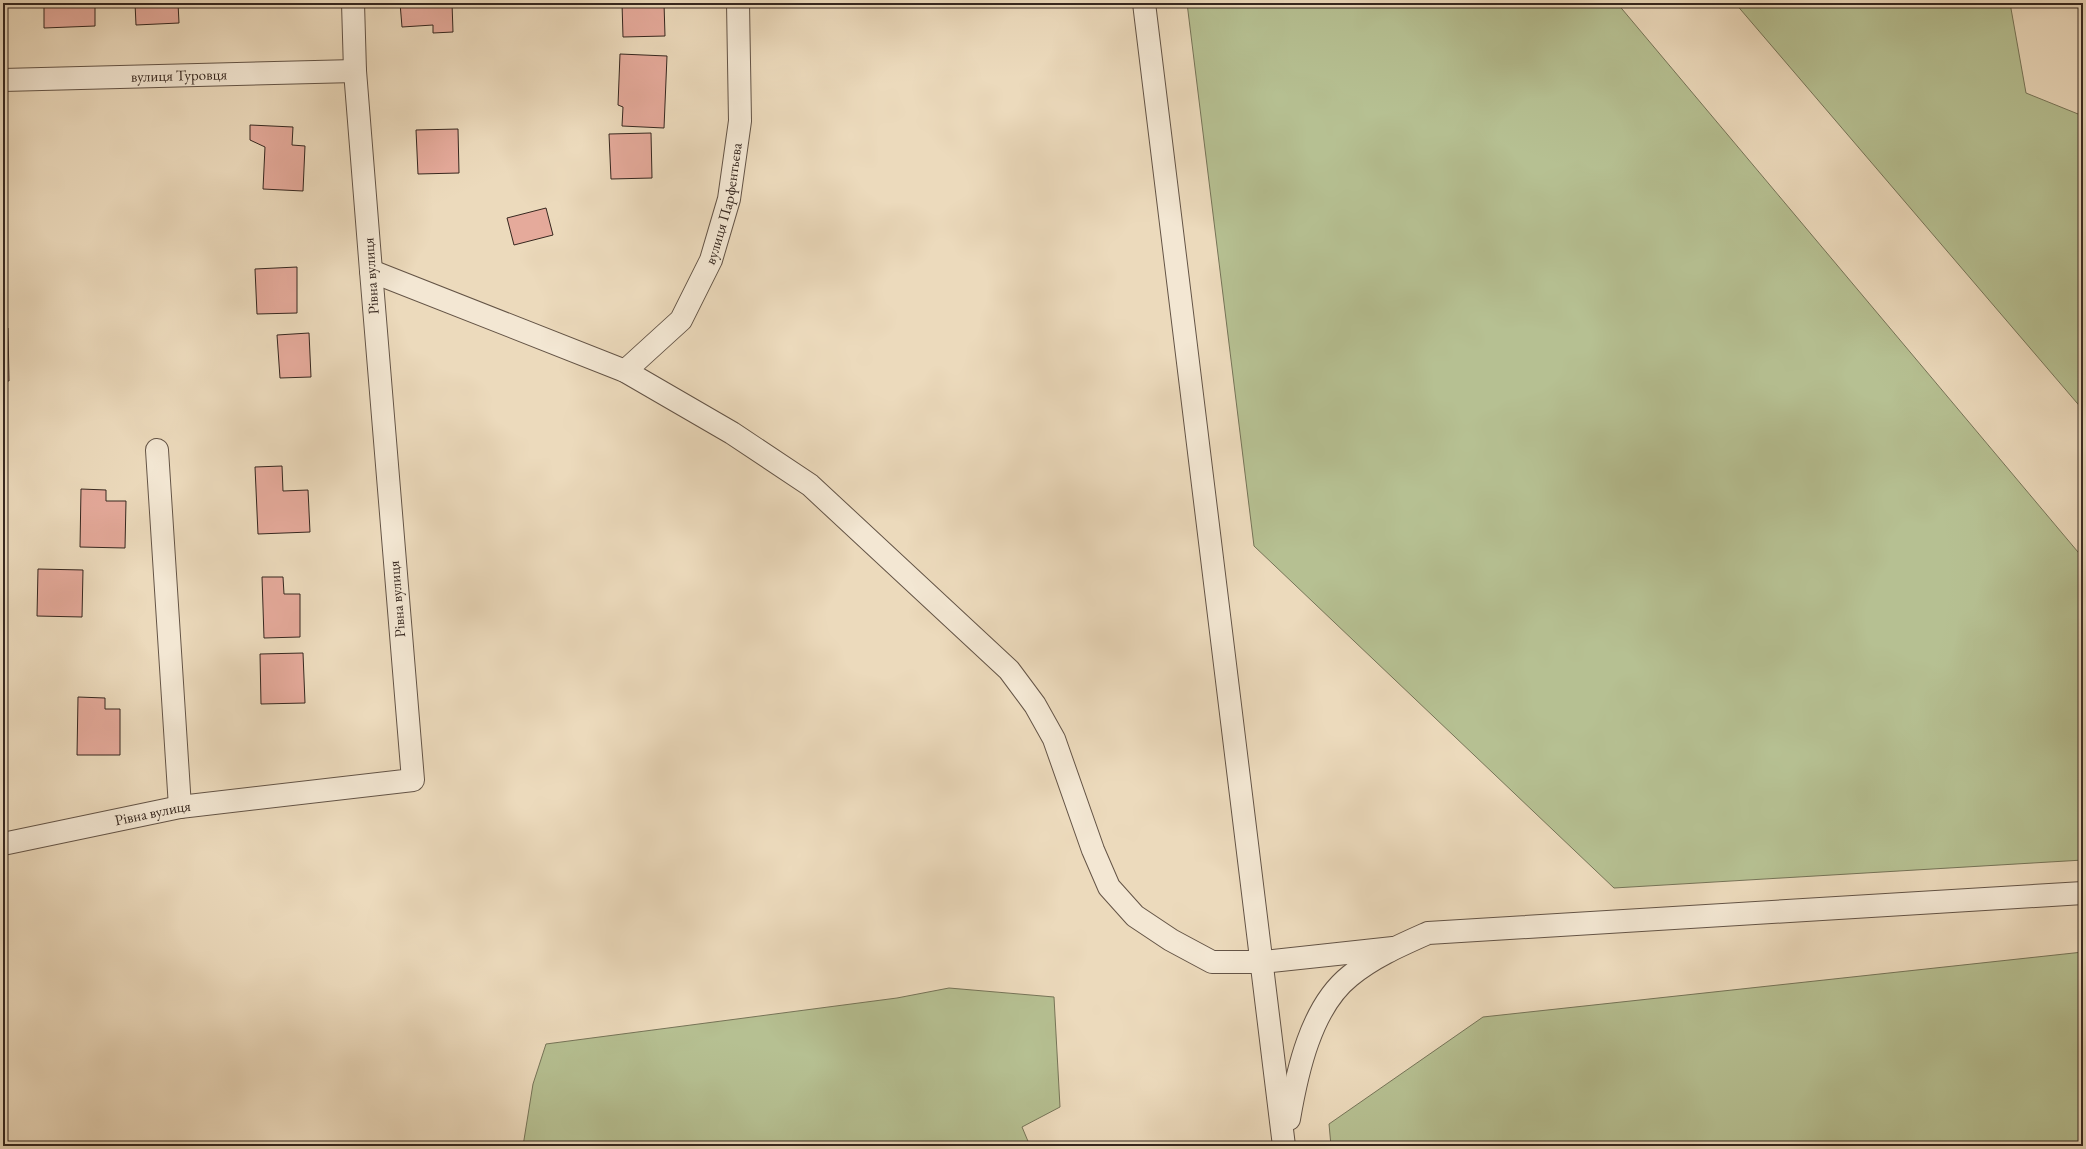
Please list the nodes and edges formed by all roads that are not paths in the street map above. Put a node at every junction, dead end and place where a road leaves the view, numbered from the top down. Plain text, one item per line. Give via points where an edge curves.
1 (353, 3) edge
2 (738, 3) edge
3 (1144, 3) edge
4 (355, 71) junction
5 (3, 80) edge
6 (370, 271) junction
7 (625, 371) junction
8 (157, 450) dead end
9 (180, 807) junction
10 (3, 844) edge
11 (2083, 893) edge
12 (1393, 948) junction
13 (1263, 962) junction
14 (1284, 1146) edge

1 - 4 street, Рівна вулиця
2 - 7 street, вулиця Парфентьєва via 740,121 729,199 712,260 681,320
3 - 13 street
4 - 5 street, вулиця Туровця
4 - 6 street, Рівна вулиця
6 - 7 street
6 - 9 street, Рівна вулиця via 413,780
7 - 13 street via 732,433 810,485 1009,670 1035,705 1054,739 1093,850 1109,887 1135,916 1171,940 1212,962
8 - 9 street
9 - 10 street, Рівна вулиця
11 - 12 street via 1428,933
12 - 13 street
12 - 14 street via 1350,976 1325,1003 1295,1084
13 - 14 street

